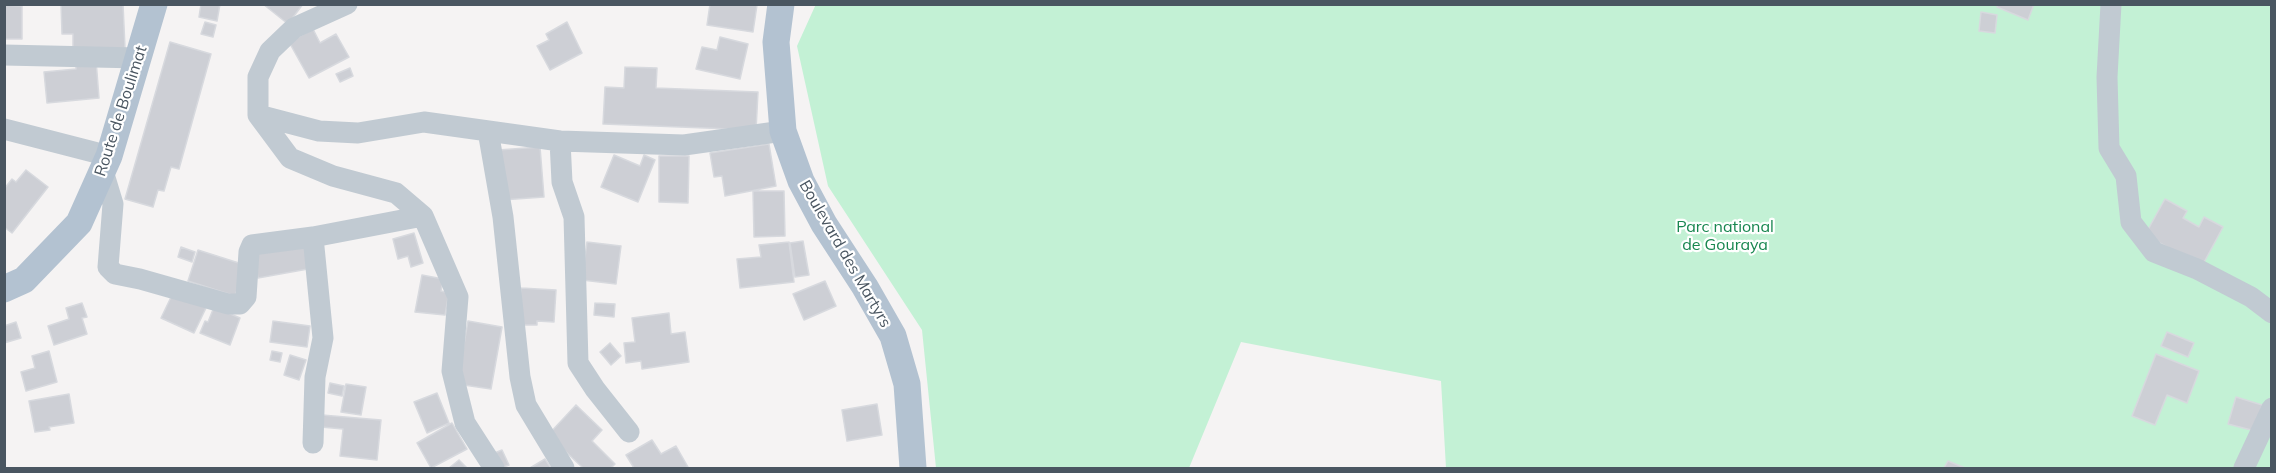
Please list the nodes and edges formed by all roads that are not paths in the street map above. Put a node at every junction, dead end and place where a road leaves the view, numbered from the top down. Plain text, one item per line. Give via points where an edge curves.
1 (154, 4) edge
2 (347, 4) edge
3 (781, 4) edge
4 (2111, 4) edge
5 (4, 55) edge
6 (139, 58) junction
7 (258, 115) junction
8 (4, 129) edge
9 (488, 131) junction
10 (784, 133) junction
11 (560, 141) junction
12 (106, 163) junction
13 (423, 216) junction
14 (313, 237) junction
15 (4, 289) edge
16 (2271, 313) edge
17 (2271, 408) edge
18 (629, 432) dead end
19 (313, 442) dead end
20 (495, 468) edge
21 (564, 468) edge
22 (913, 468) edge
23 (2244, 468) edge

1 - 6 main road, Route de Boulimat
2 - 7 street via 294,28 270,51 258,77
3 - 10 main road, Boulevard des Martyrs via 776,42
4 - 16 street via 2109,148 2126,176 2131,222 2154,252 2251,297
5 - 6 street
6 - 12 main road, Route de Boulimat
7 - 9 street via 320,131 358,133 424,122
7 - 13 street via 290,158 333,176 396,193
8 - 12 street
9 - 11 street
9 - 21 street via 503,217 526,405
10 - 11 street via 684,145
10 - 22 main road, Boulevard des Martyrs via 805,189 893,336 908,384
11 - 18 street via 562,182 574,217 578,363
12 - 14 street via 113,204 108,267 115,274 240,304 246,297 252,245
12 - 15 main road, Route de Boulimat via 79,223 24,280
13 - 14 street
13 - 20 street via 458,297 452,371 465,423
14 - 19 street via 323,338 315,377
17 - 23 street

